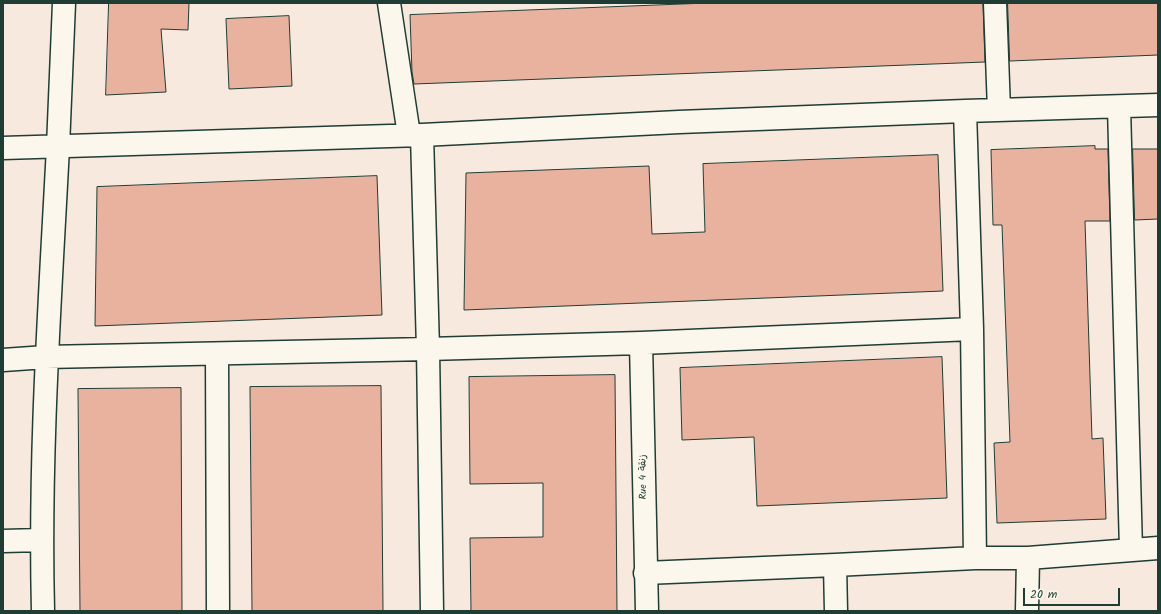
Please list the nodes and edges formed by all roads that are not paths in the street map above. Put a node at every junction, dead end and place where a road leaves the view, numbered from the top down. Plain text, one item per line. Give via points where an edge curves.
1 (64, 3) edge
2 (389, 3) edge
3 (996, 3) edge
4 (1158, 105) edge
5 (1119, 107) junction
6 (999, 110) junction
7 (964, 111) junction
8 (416, 135) junction
9 (58, 146) junction
10 (3, 148) edge
11 (972, 329) junction
12 (641, 343) junction
13 (428, 349) junction
14 (218, 354) junction
15 (46, 358) junction
16 (3, 360) edge
17 (41, 540) junction
18 (3, 541) edge
19 (1158, 548) edge
20 (1132, 550) junction
21 (975, 558) junction
22 (1028, 558) junction
23 (835, 565) junction
24 (645, 573) junction
25 (43, 611) edge
26 (218, 611) edge
27 (432, 611) edge
28 (647, 611) edge
29 (836, 611) edge
30 (1027, 611) edge

1 - 9 street
2 - 8 street
3 - 6 street
4 - 5 street
5 - 6 street
5 - 20 street
6 - 7 street
7 - 8 street
7 - 11 street
8 - 9 street
8 - 13 street
9 - 10 street
9 - 15 street
11 - 12 street
11 - 21 street
12 - 13 street
12 - 24 street, Rue 4 زنقة
13 - 14 street
13 - 27 street
14 - 15 street
14 - 26 street
15 - 16 street
15 - 17 street
17 - 18 street
17 - 25 street
19 - 20 street
20 - 22 street
21 - 22 street
21 - 23 street
22 - 30 street
23 - 24 street
23 - 29 street
24 - 28 street, Rue 4 زنقة

